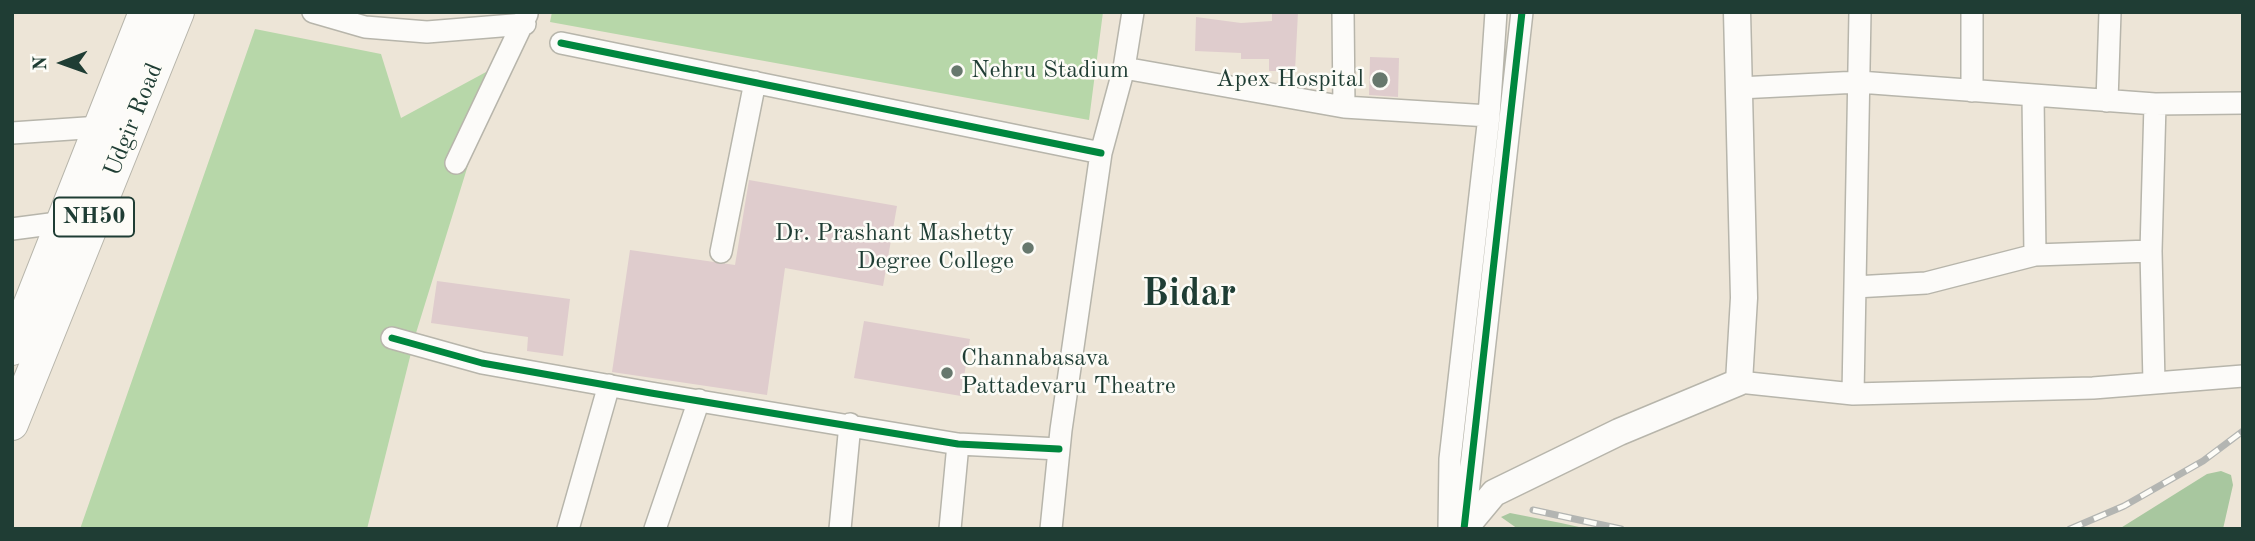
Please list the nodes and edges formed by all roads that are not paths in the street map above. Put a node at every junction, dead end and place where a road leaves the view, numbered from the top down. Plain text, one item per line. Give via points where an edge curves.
1 (145, 12) edge
2 (178, 12) edge
3 (313, 12) edge
4 (1133, 12) edge
5 (1343, 12) edge
6 (1496, 12) edge
7 (1522, 12) edge
8 (1737, 12) edge
9 (1860, 12) edge
10 (1972, 12) edge
11 (2110, 12) edge
12 (527, 18) edge
13 (430, 22) edge
14 (561, 43) dead end
15 (1125, 68) junction
16 (755, 82) junction
17 (1859, 82) junction
18 (1739, 88) junction
19 (1972, 91) junction
20 (2032, 96) junction
21 (2107, 101) junction
22 (2243, 103) edge
23 (2155, 104) junction
24 (1344, 107) junction
25 (1489, 116) junction
26 (100, 127) junction
27 (12, 133) edge
28 (1101, 153) junction
29 (456, 163) dead end
30 (78, 220) junction
31 (12, 229) edge
32 (2151, 251) junction
33 (720, 252) dead end
34 (2035, 256) junction
35 (1855, 288) junction
36 (392, 338) dead end
37 (12, 349) edge
38 (2243, 376) edge
39 (1739, 382) junction
40 (2154, 383) junction
41 (609, 385) junction
42 (1853, 394) junction
43 (699, 400) junction
44 (12, 424) edge
45 (850, 424) junction
46 (958, 443) junction
47 (1059, 449) junction
48 (1494, 493) junction
49 (568, 529) edge
50 (655, 529) edge
51 (840, 529) edge
52 (950, 529) edge
53 (1051, 529) edge
54 (1449, 529) edge
55 (1464, 529) edge
56 (1483, 529) edge

1 - 26 highway, Udgir Road / NH50
2 - 30 highway, Udgir Road / NH50
3 - 13 street via 365,27
4 - 15 street
5 - 24 street
6 - 25 street
7 - 55 street
8 - 18 main road
9 - 17 street
10 - 19 street
11 - 21 street
12 - 13 street
12 - 29 street
14 - 16 street
15 - 24 street
15 - 28 street
16 - 28 street
16 - 33 street
17 - 18 street
17 - 19 street
17 - 35 street
18 - 39 main road via 1744,298
19 - 20 street
20 - 21 street
20 - 34 street
21 - 23 street
22 - 23 street
23 - 32 street
24 - 25 street
25 - 54 street via 1450,458
26 - 27 street
26 - 30 highway, Udgir Road / NH50
28 - 47 street
30 - 31 street
30 - 37 highway, Udgir Road / NH50
30 - 44 highway, Udgir Road / NH50
32 - 34 street
32 - 40 street
34 - 35 street via 1926,284
35 - 42 street
36 - 41 street via 482,363
38 - 40 street
39 - 42 street
39 - 48 main road via 1619,432
40 - 42 street
41 - 43 street
41 - 49 street
43 - 45 street
43 - 50 street
45 - 46 street
45 - 51 street
46 - 47 street
46 - 52 street
47 - 53 street
48 - 55 main road
48 - 56 main road

